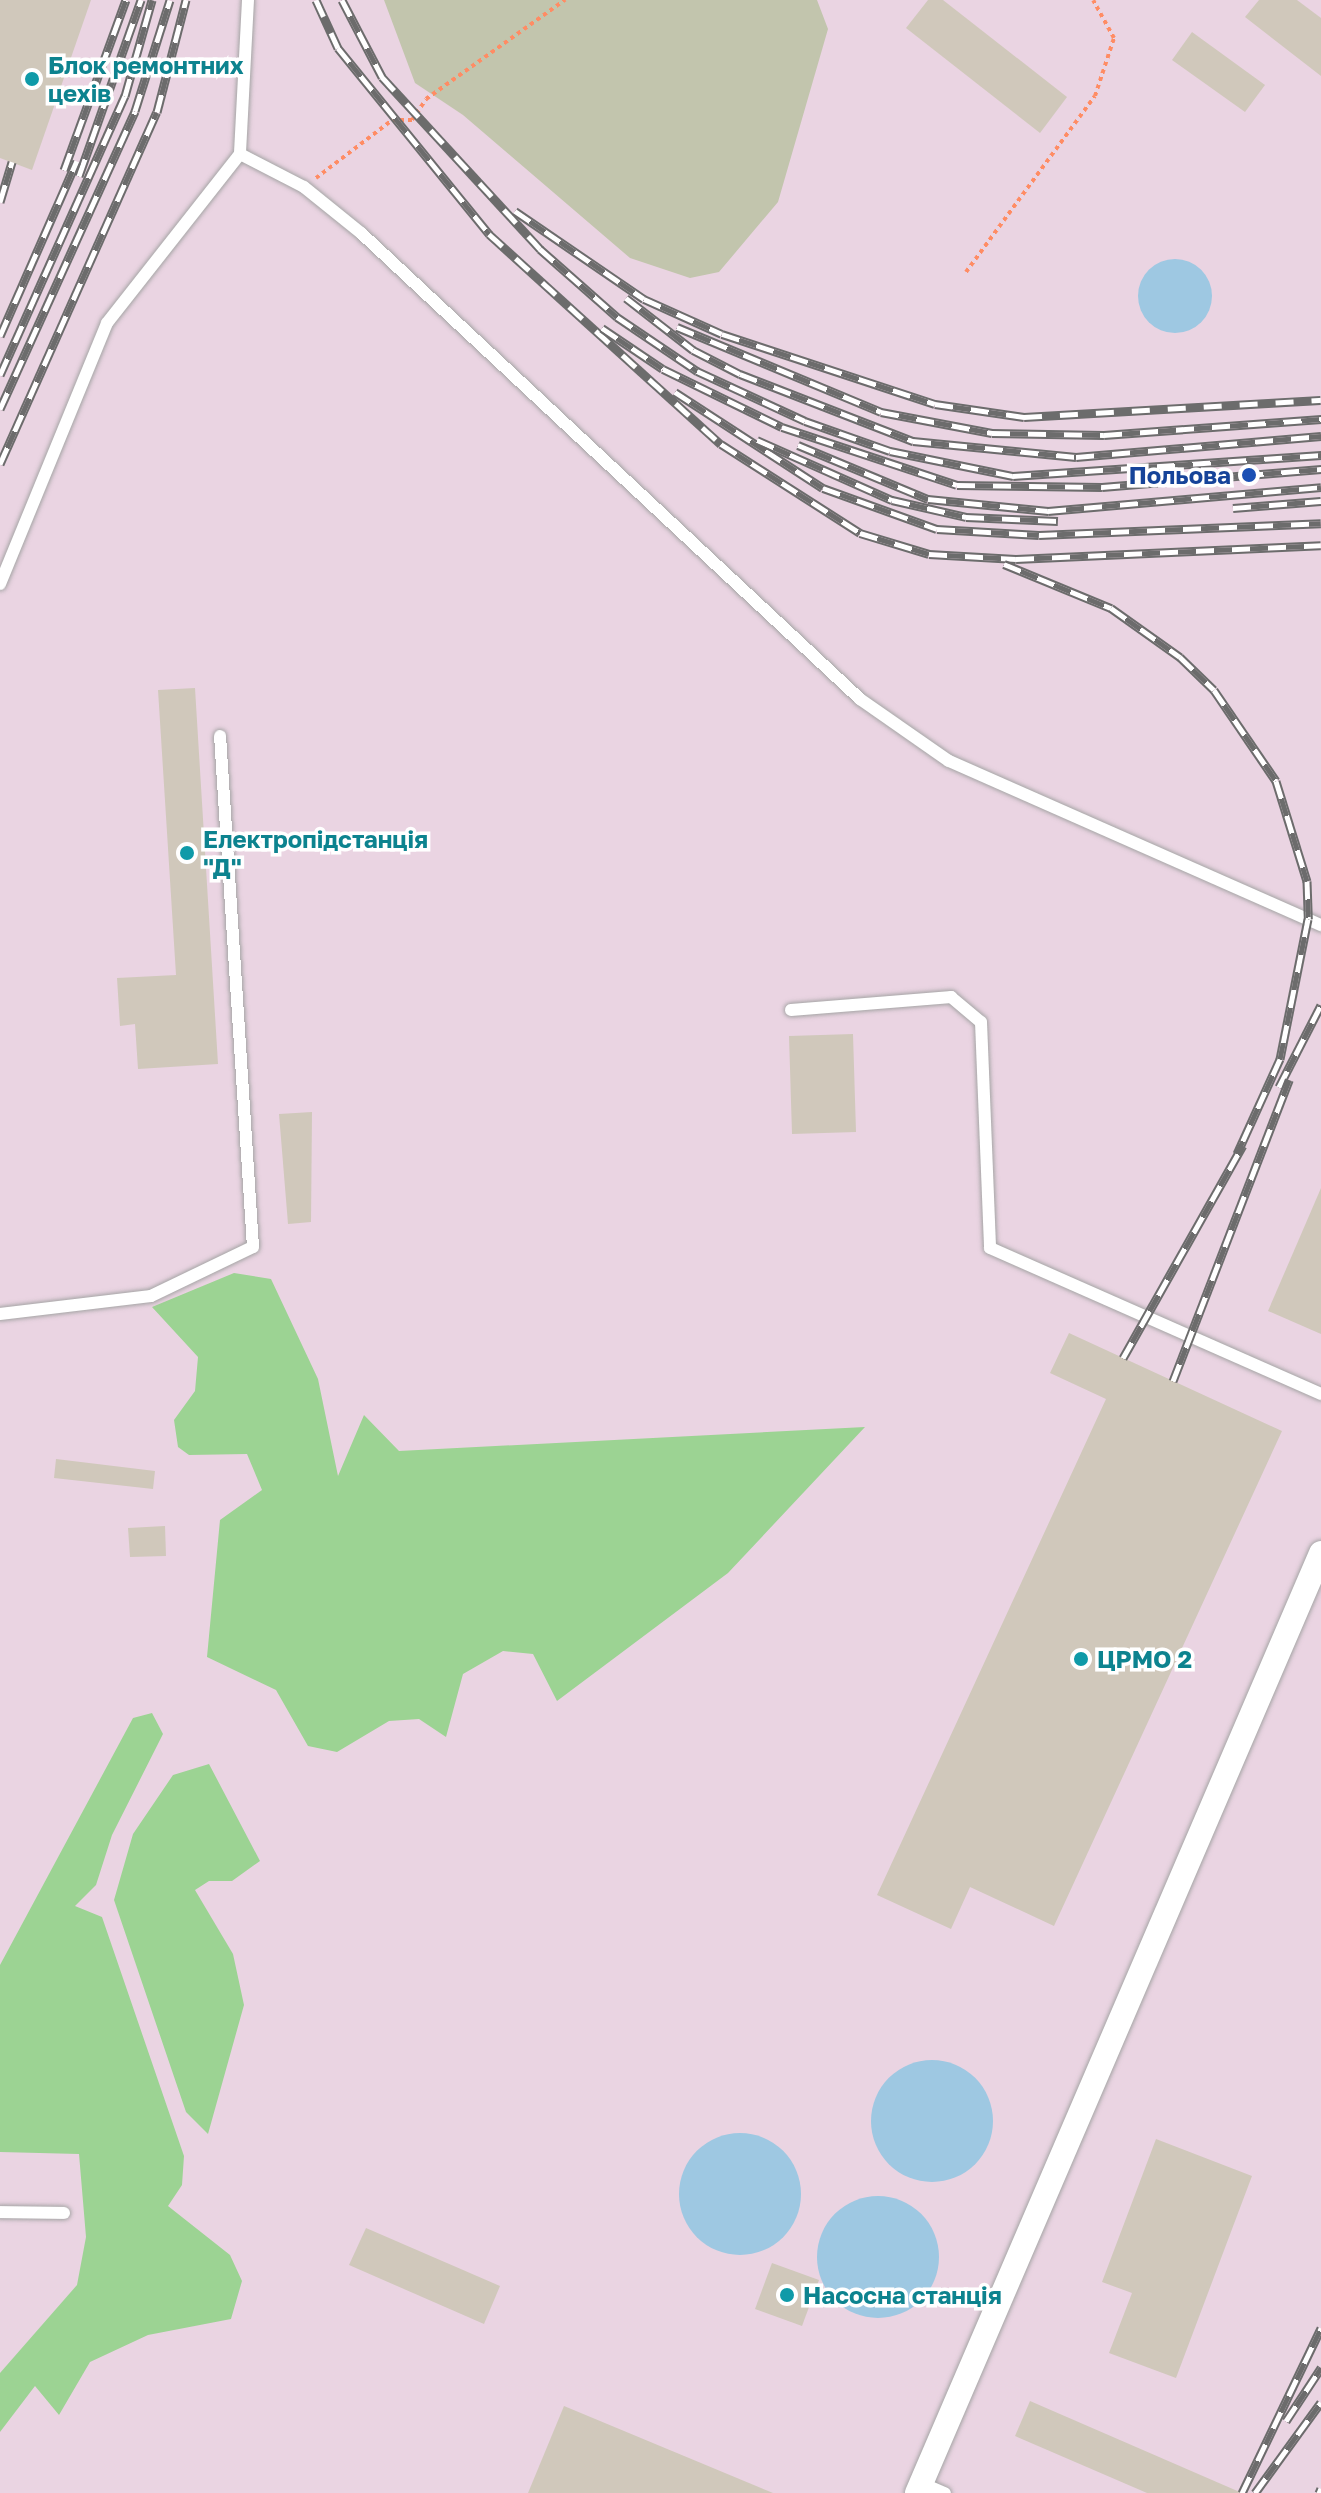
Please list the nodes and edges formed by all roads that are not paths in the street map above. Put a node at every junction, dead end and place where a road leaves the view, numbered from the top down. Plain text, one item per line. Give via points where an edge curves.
1 (248, 0) edge
2 (240, 154) junction
3 (0, 584) edge
4 (220, 736) dead end
5 (1321, 925) edge
6 (791, 1010) dead end
7 (0, 1314) edge
8 (1321, 1394) edge
9 (1321, 1553) edge
10 (0, 2212) edge
11 (64, 2213) dead end
12 (919, 2488) edge
13 (945, 2493) edge

1 - 2 lane
2 - 3 lane via 107,323
2 - 5 lane via 304,187 860,699 949,761
4 - 7 lane via 253,1247 151,1296
6 - 8 lane via 951,997 981,1022 990,1248
9 - 12 street
10 - 11 lane
12 - 13 lane

